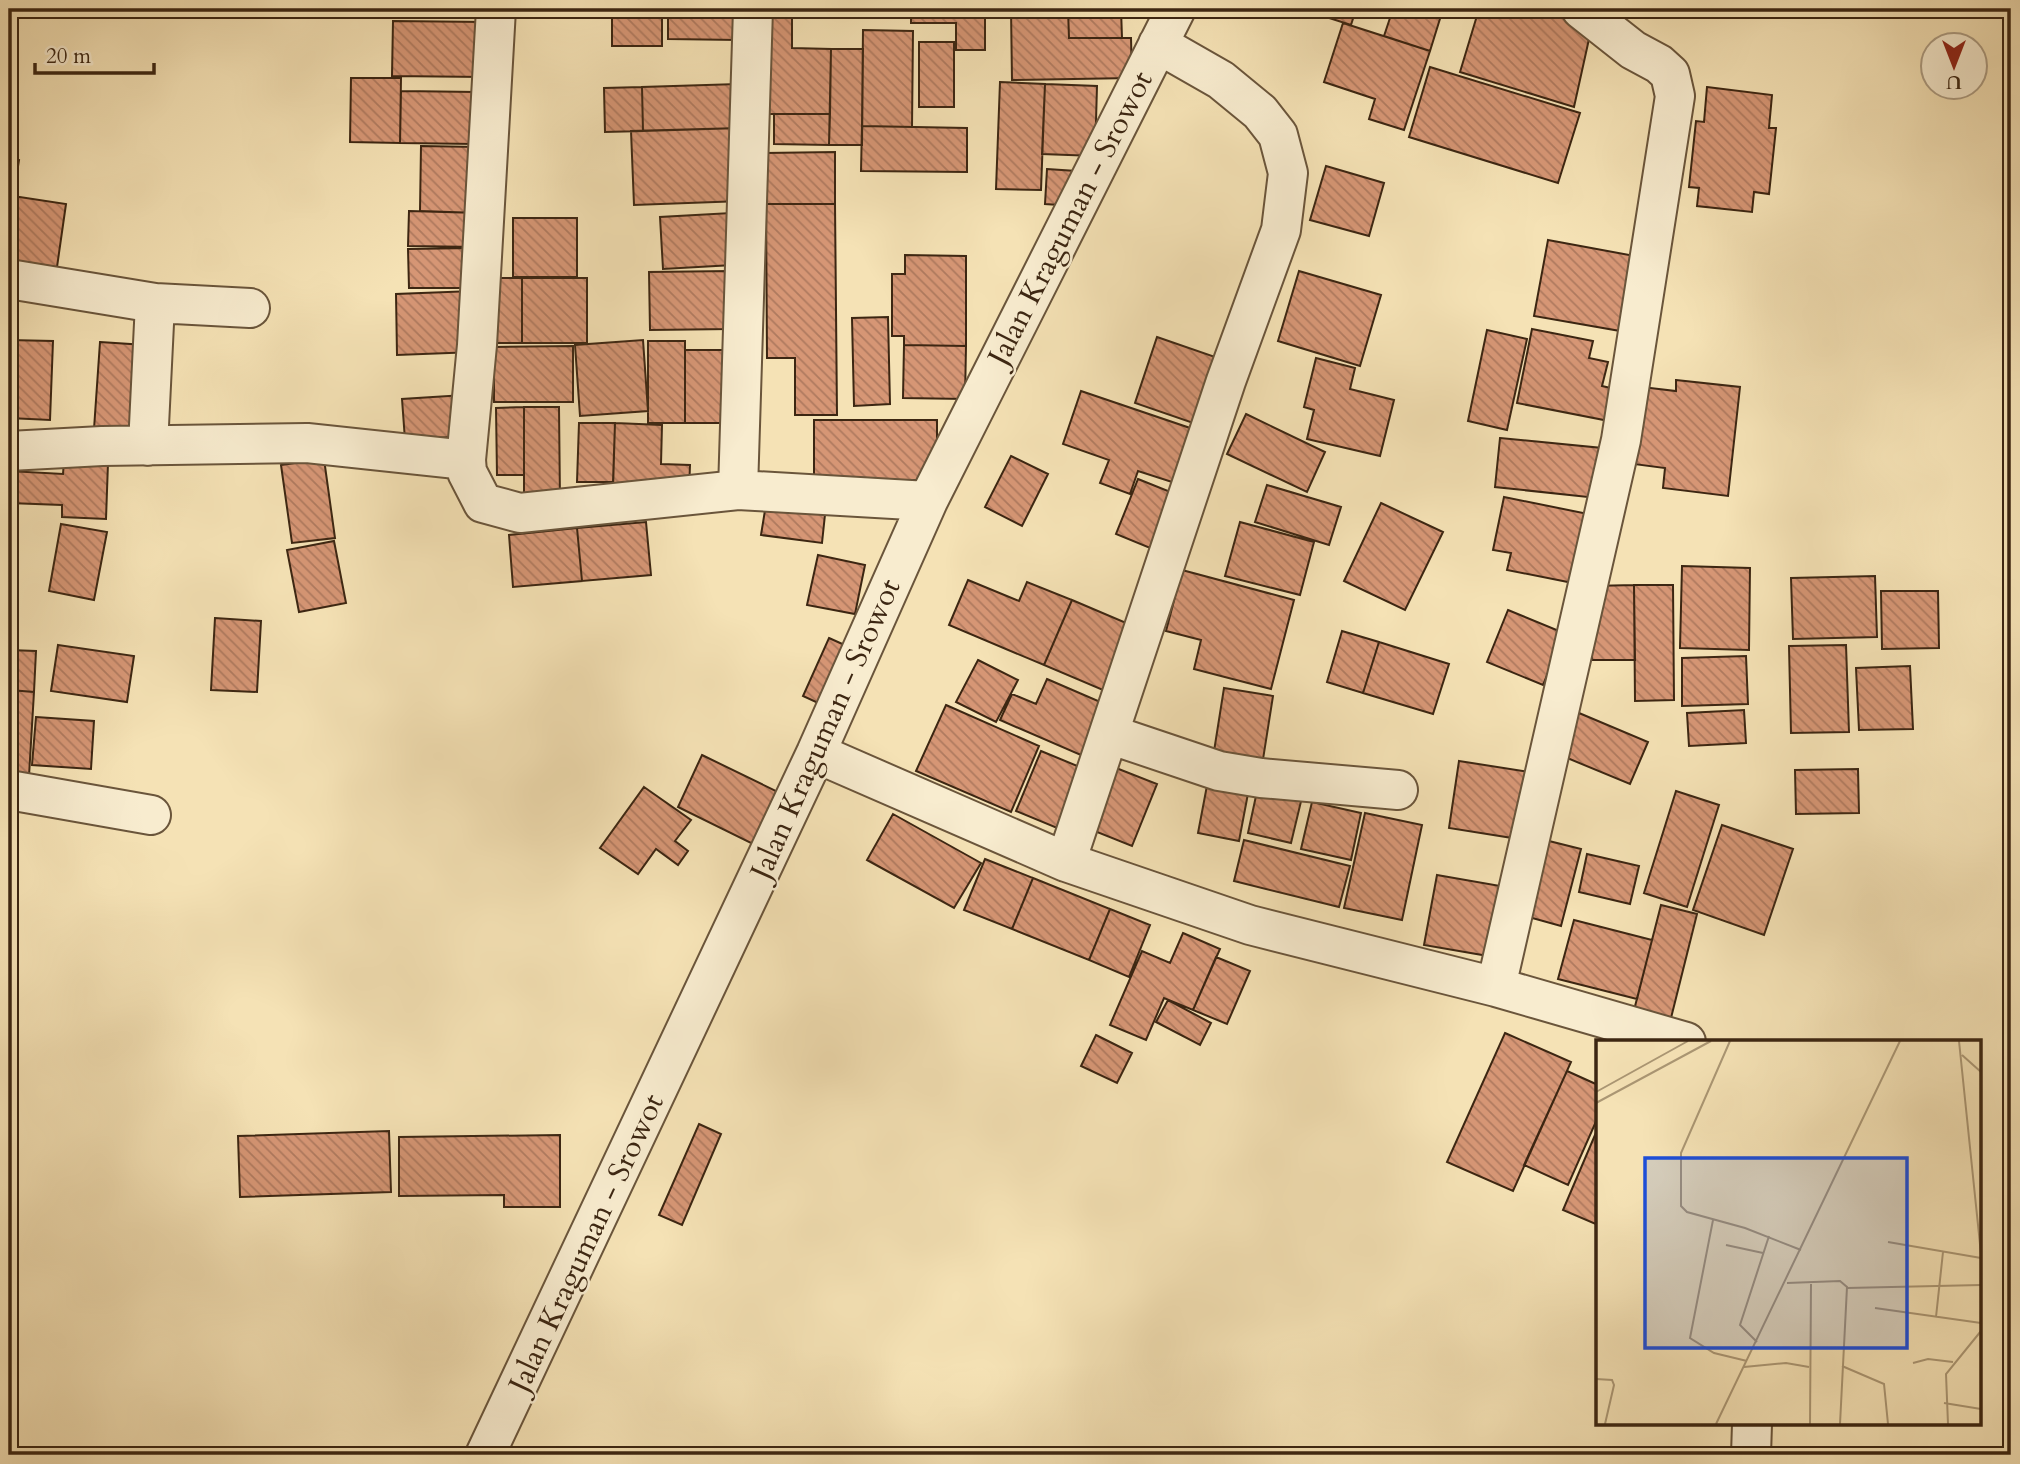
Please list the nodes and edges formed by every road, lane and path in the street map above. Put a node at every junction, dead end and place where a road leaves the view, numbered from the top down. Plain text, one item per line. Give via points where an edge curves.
1 (496, 9) edge
2 (753, 9) edge
3 (1176, 9) edge
4 (1581, 9) edge
5 (1158, 44) junction
6 (9, 279) edge
7 (155, 303) junction
8 (250, 308) dead end
9 (148, 446) junction
10 (9, 451) edge
11 (466, 460) junction
12 (738, 490) junction
13 (928, 502) junction
14 (1109, 734) junction
15 (816, 753) junction
16 (9, 790) edge
17 (1398, 790) dead end
18 (151, 815) dead end
19 (1066, 862) junction
20 (1496, 987) junction
21 (1679, 1040) edge
22 (1752, 1426) edge
23 (485, 1455) edge
24 (1751, 1455) edge

1 - 11 street
2 - 12 street
3 - 5 street, Jalan Kraguman - Srowot
4 - 20 street via 1670,74 1675,96 1621,440
5 - 13 street, Jalan Kraguman - Srowot
5 - 14 street via 1221,80 1260,112 1278,135 1287,173 1281,230
6 - 7 street
7 - 8 street
7 - 9 street
9 - 10 street
9 - 11 street via 307,443
11 - 12 street via 483,503 520,513
12 - 13 street
13 - 15 street, Jalan Kraguman - Srowot
14 - 17 street via 1219,771
14 - 19 street
15 - 19 street
15 - 23 street, Jalan Kraguman - Srowot
16 - 18 street
19 - 20 street via 1250,925
20 - 21 street
22 - 24 street

